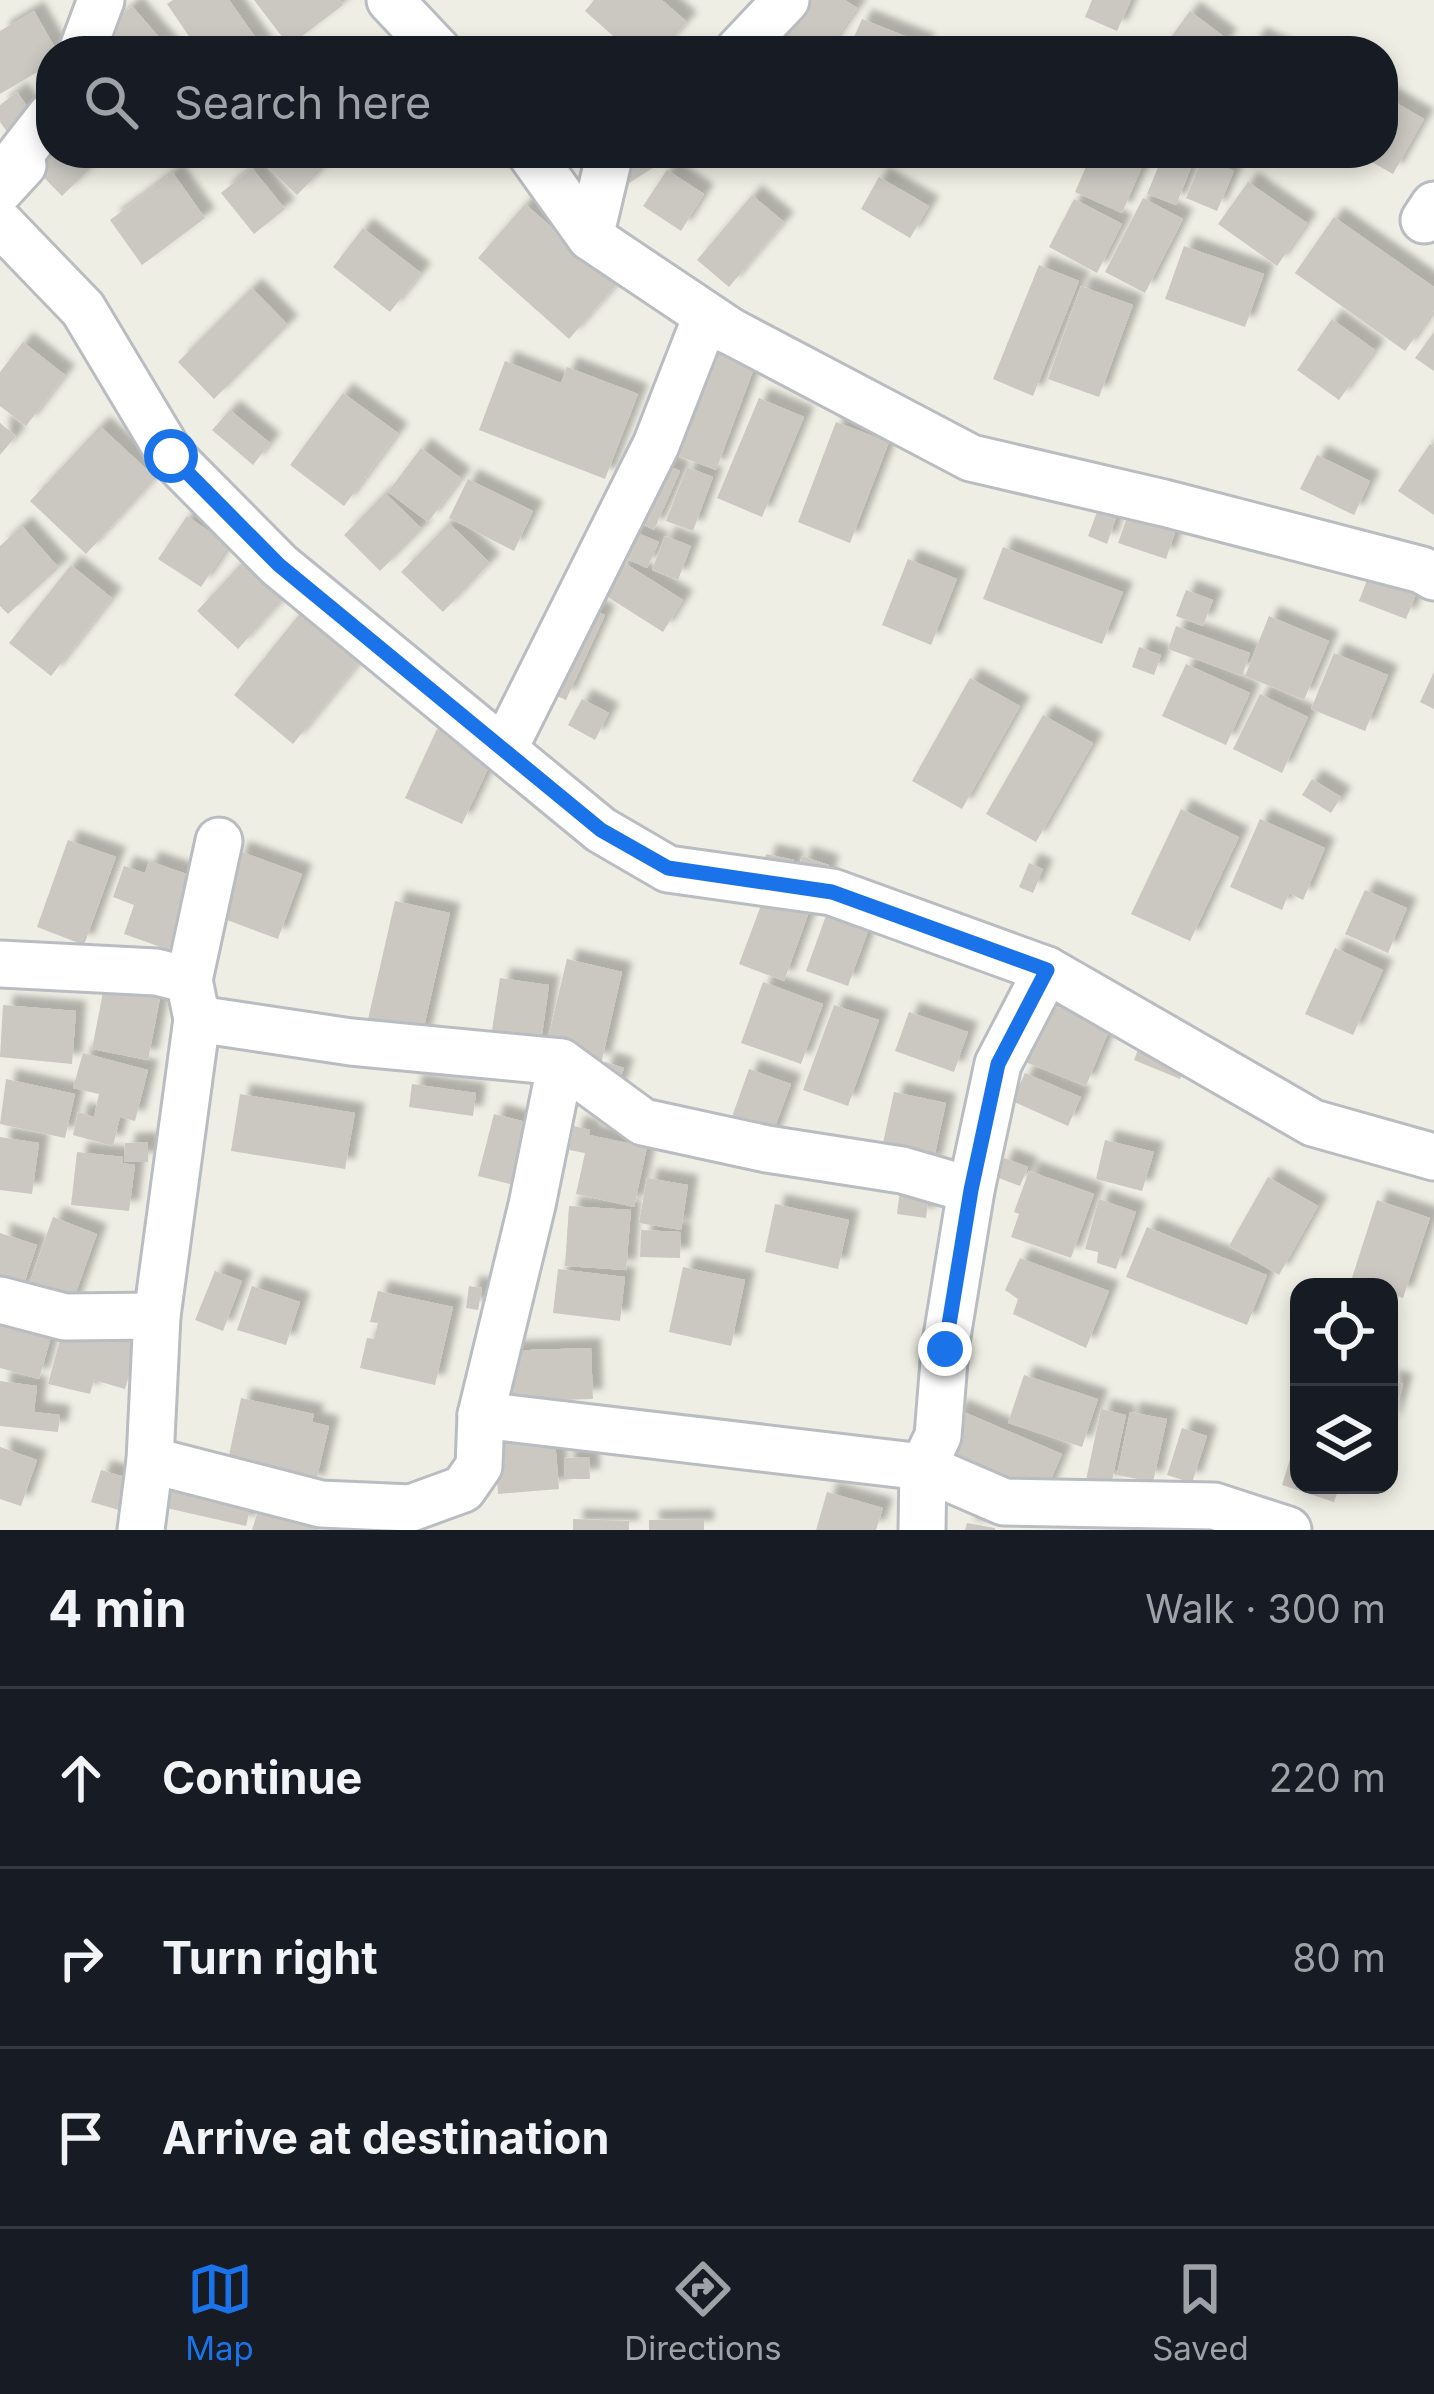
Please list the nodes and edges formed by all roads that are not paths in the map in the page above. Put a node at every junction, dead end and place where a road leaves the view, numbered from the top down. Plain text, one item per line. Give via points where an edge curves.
1 (100, 0) edge
2 (390, 0) edge
3 (786, 0) edge
4 (87, 36) edge
5 (424, 36) edge
6 (752, 36) edge
7 (36, 134) edge
8 (541, 168) edge
9 (606, 168) edge
10 (0, 190) edge
11 (0, 223) edge
12 (590, 237) junction
13 (730, 331) junction
14 (1434, 578) edge
15 (504, 748) junction
16 (219, 841) dead end
17 (0, 964) edge
18 (1047, 970) junction
19 (193, 999) junction
20 (561, 1062) junction
21 (1434, 1156) edge
22 (971, 1190) junction
23 (0, 1300) edge
24 (157, 1316) junction
25 (481, 1415) junction
26 (150, 1460) junction
27 (923, 1467) junction
28 (141, 1530) edge
29 (922, 1530) edge
30 (1288, 1530) edge

1 - 4 street
2 - 5 street
3 - 6 street
7 - 10 street
8 - 12 street
9 - 12 street
11 - 15 street via 83,309 171,456 279,565
12 - 13 street
13 - 14 street via 971,458
13 - 15 street via 704,322 656,445
15 - 18 street via 601,830 668,868 832,892
16 - 19 street
17 - 19 street via 156,972
18 - 21 street via 1313,1123
18 - 22 street via 998,1064
19 - 20 street via 351,1042
19 - 24 street
20 - 22 street via 643,1122
20 - 25 street
22 - 27 street via 938,1436
23 - 24 street via 64,1316
24 - 26 street
25 - 26 street via 479,1466 464,1489 411,1508 321,1504
25 - 27 street
26 - 28 street
27 - 29 street
27 - 30 street via 1004,1502 1214,1506

